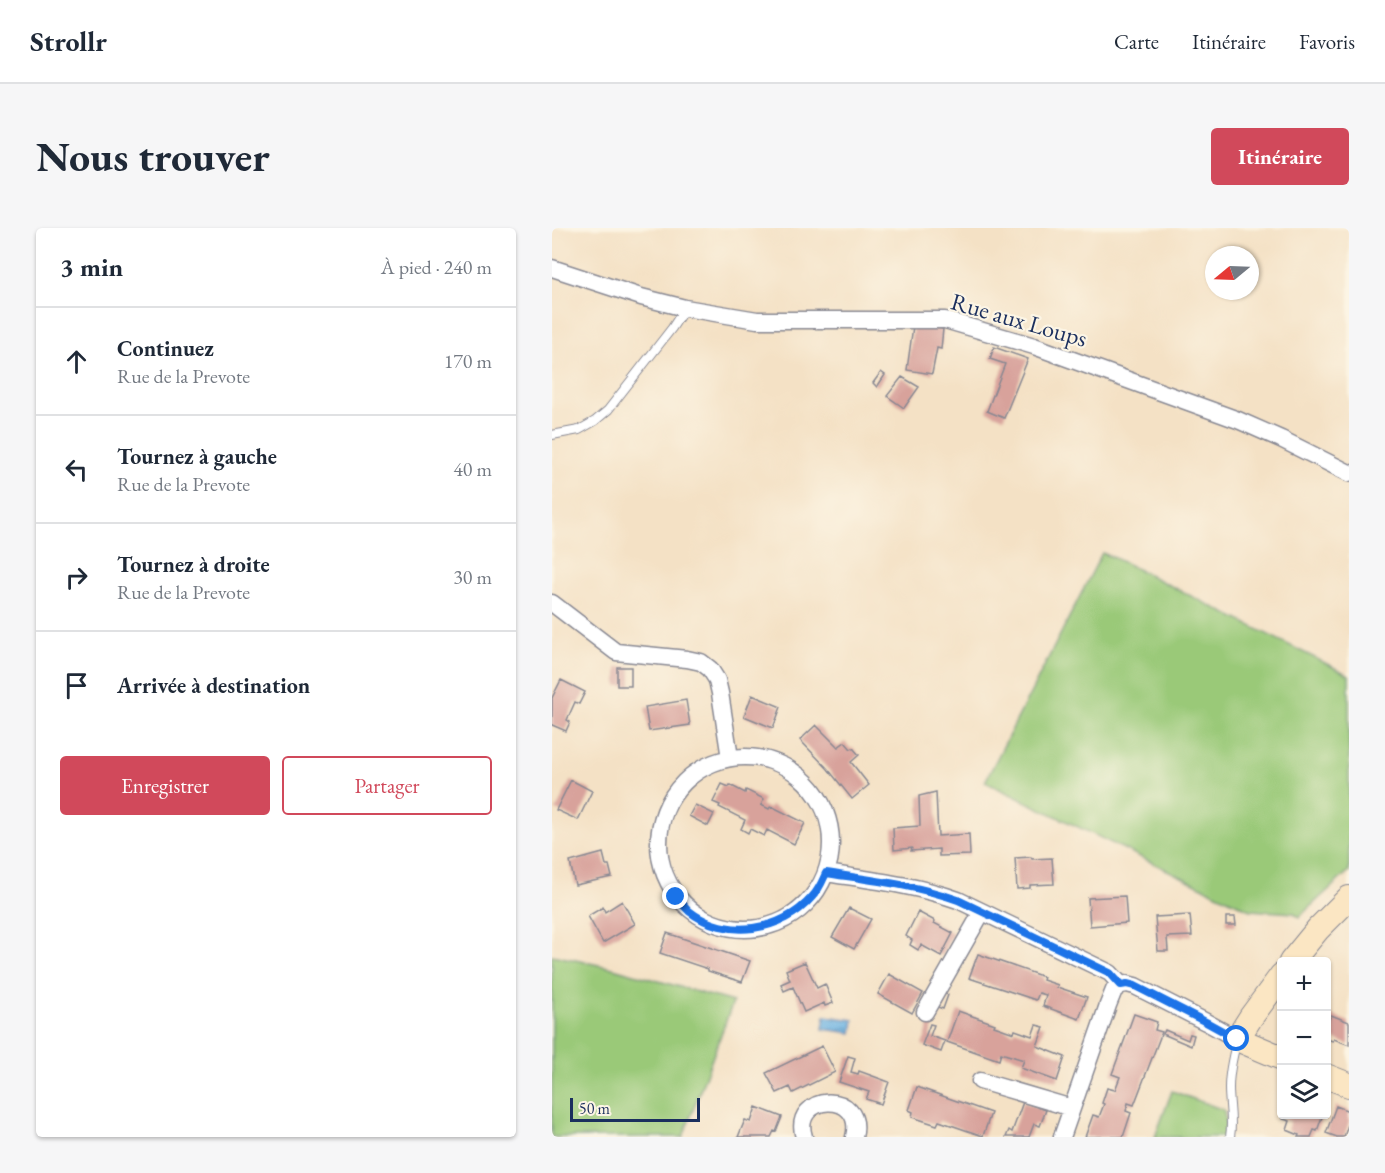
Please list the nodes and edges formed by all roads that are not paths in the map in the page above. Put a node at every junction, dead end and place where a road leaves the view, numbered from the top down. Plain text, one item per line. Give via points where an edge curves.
1 (552, 268) edge
2 (685, 308) junction
3 (552, 435) edge
4 (1349, 473) edge
5 (552, 603) edge
6 (730, 758) junction
7 (826, 873) junction
8 (1349, 898) edge
9 (982, 912) junction
10 (1295, 957) edge
11 (1277, 981) edge
12 (1121, 985) junction
13 (925, 1012) dead end
14 (1237, 1039) junction
15 (1277, 1056) edge
16 (1331, 1078) edge
17 (981, 1081) dead end
18 (1349, 1085) edge
19 (1072, 1108) junction
20 (804, 1137) edge
21 (854, 1137) edge
22 (1062, 1137) edge
23 (1230, 1137) edge

1 - 2 street, Rue aux Loups
2 - 3 lane via 608,410 579,430
2 - 4 street, Rue aux Loups via 757,320 945,320 1034,346 1238,420
5 - 6 street via 616,652 687,659 710,669 720,693
6 - 7 street via 763,759 787,768 808,785 827,815 831,831
6 - 7 street via 694,774 668,802 660,823 658,847 666,879 676,897 689,910 721,926 754,929 771,925 802,907
7 - 9 street via 919,888
8 - 10 street
9 - 12 street via 1110,973
9 - 13 street
11 - 14 street
12 - 14 street via 1135,986
12 - 19 street via 1114,990
14 - 15 street
14 - 23 lane via 1229,1073
16 - 18 street
17 - 19 street
19 - 22 street
20 - 21 street via 807,1113 823,1102 842,1105 850,1112 855,1120

